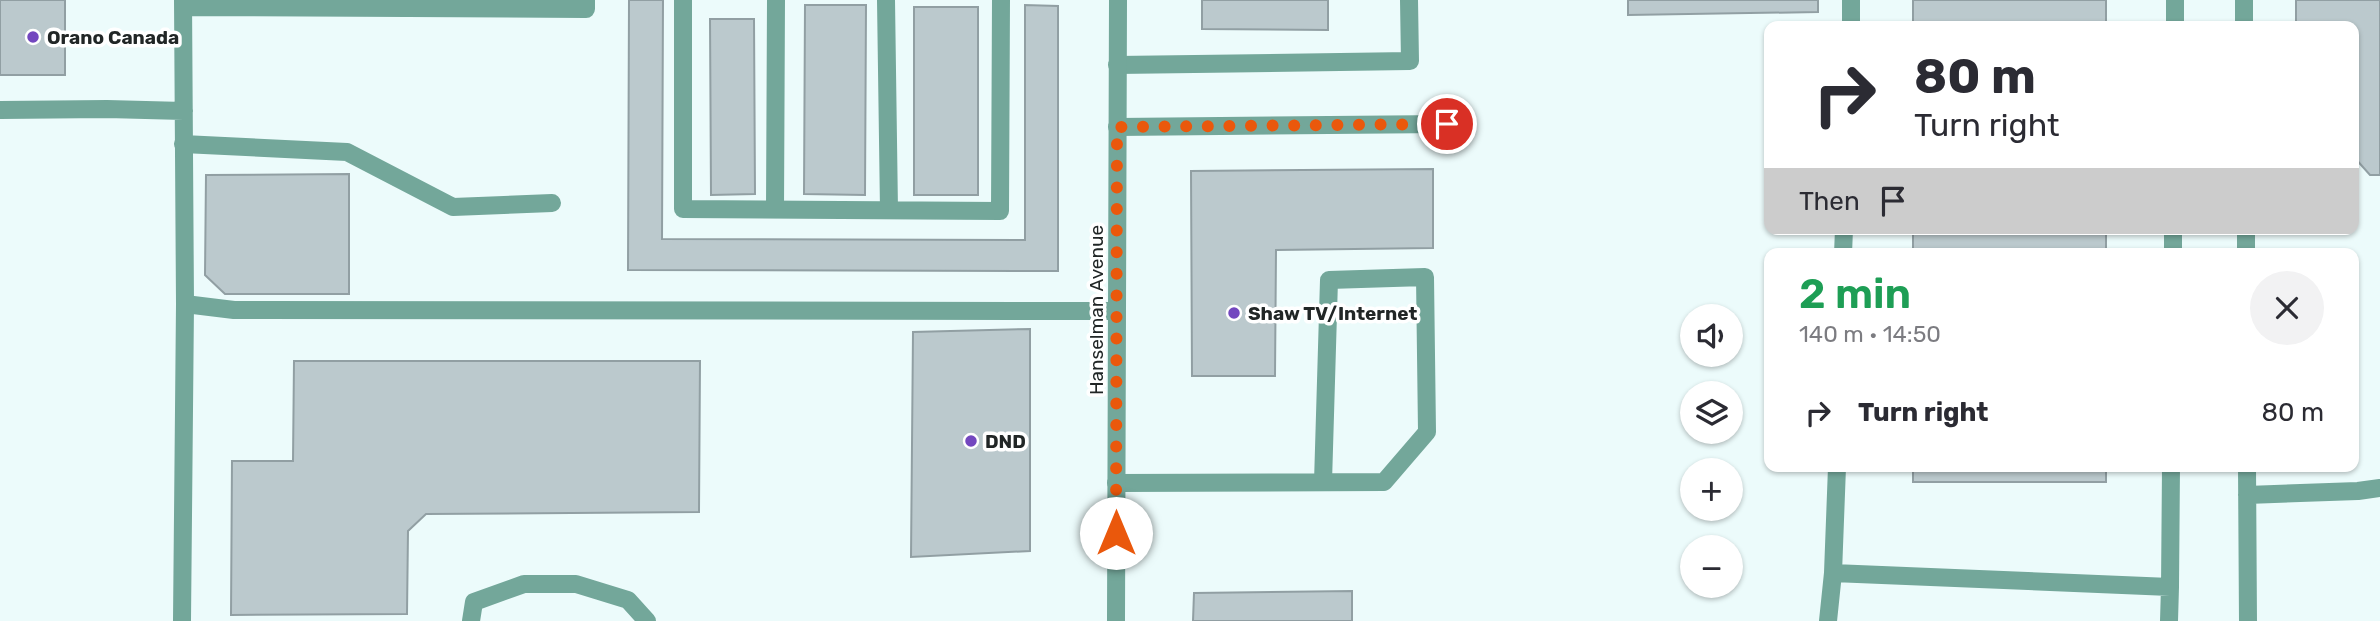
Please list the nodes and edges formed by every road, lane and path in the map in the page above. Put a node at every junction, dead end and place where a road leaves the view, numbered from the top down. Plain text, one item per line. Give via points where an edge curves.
1 (586, 0) edge
2 (683, 0) edge
3 (776, 0) edge
4 (886, 0) edge
5 (1001, 0) edge
6 (1118, 0) edge
7 (1409, 0) edge
8 (1851, 0) edge
9 (2175, 0) edge
10 (2244, 0) edge
11 (183, 4) edge
12 (1850, 21) edge
13 (2175, 21) edge
14 (2244, 21) edge
15 (1118, 65) junction
16 (0, 110) edge
17 (184, 111) junction
18 (1447, 124) dead end
19 (1117, 127) junction
20 (183, 144) junction
21 (551, 203) dead end
22 (775, 209) junction
23 (889, 210) junction
24 (185, 304) junction
25 (1116, 311) junction
26 (1837, 472) edge
27 (2171, 472) edge
28 (2247, 472) edge
29 (1323, 482) junction
30 (1116, 483) junction
31 (2380, 488) edge
32 (2247, 495) junction
33 (1833, 573) junction
34 (2170, 587) junction
35 (182, 621) edge
36 (471, 621) edge
37 (648, 621) edge
38 (1116, 621) edge
39 (1828, 621) edge
40 (2169, 621) edge
41 (2248, 621) edge

1 - 11 street via 586,9
2 - 22 street via 683,209
3 - 22 street
4 - 23 street
5 - 23 street via 1000,211
6 - 15 street, Hanselman Avenue
7 - 15 street via 1410,61
8 - 12 street
9 - 13 street
10 - 14 street
11 - 17 street
15 - 19 street, Hanselman Avenue
16 - 17 street
17 - 20 street
18 - 19 street
19 - 25 street, Hanselman Avenue
20 - 21 street via 347,152 453,207
20 - 24 street
22 - 23 street
24 - 25 street via 234,310
24 - 35 street
25 - 30 street, Hanselman Avenue
26 - 33 street
27 - 34 street
28 - 32 street
29 - 29 street via 1384,482 1427,432 1425,277 1329,280
29 - 30 street
30 - 38 street, Hanselman Avenue
31 - 32 street
32 - 41 street
33 - 34 street
33 - 39 street
34 - 40 street
36 - 37 street via 474,601 524,584 576,584 628,600

